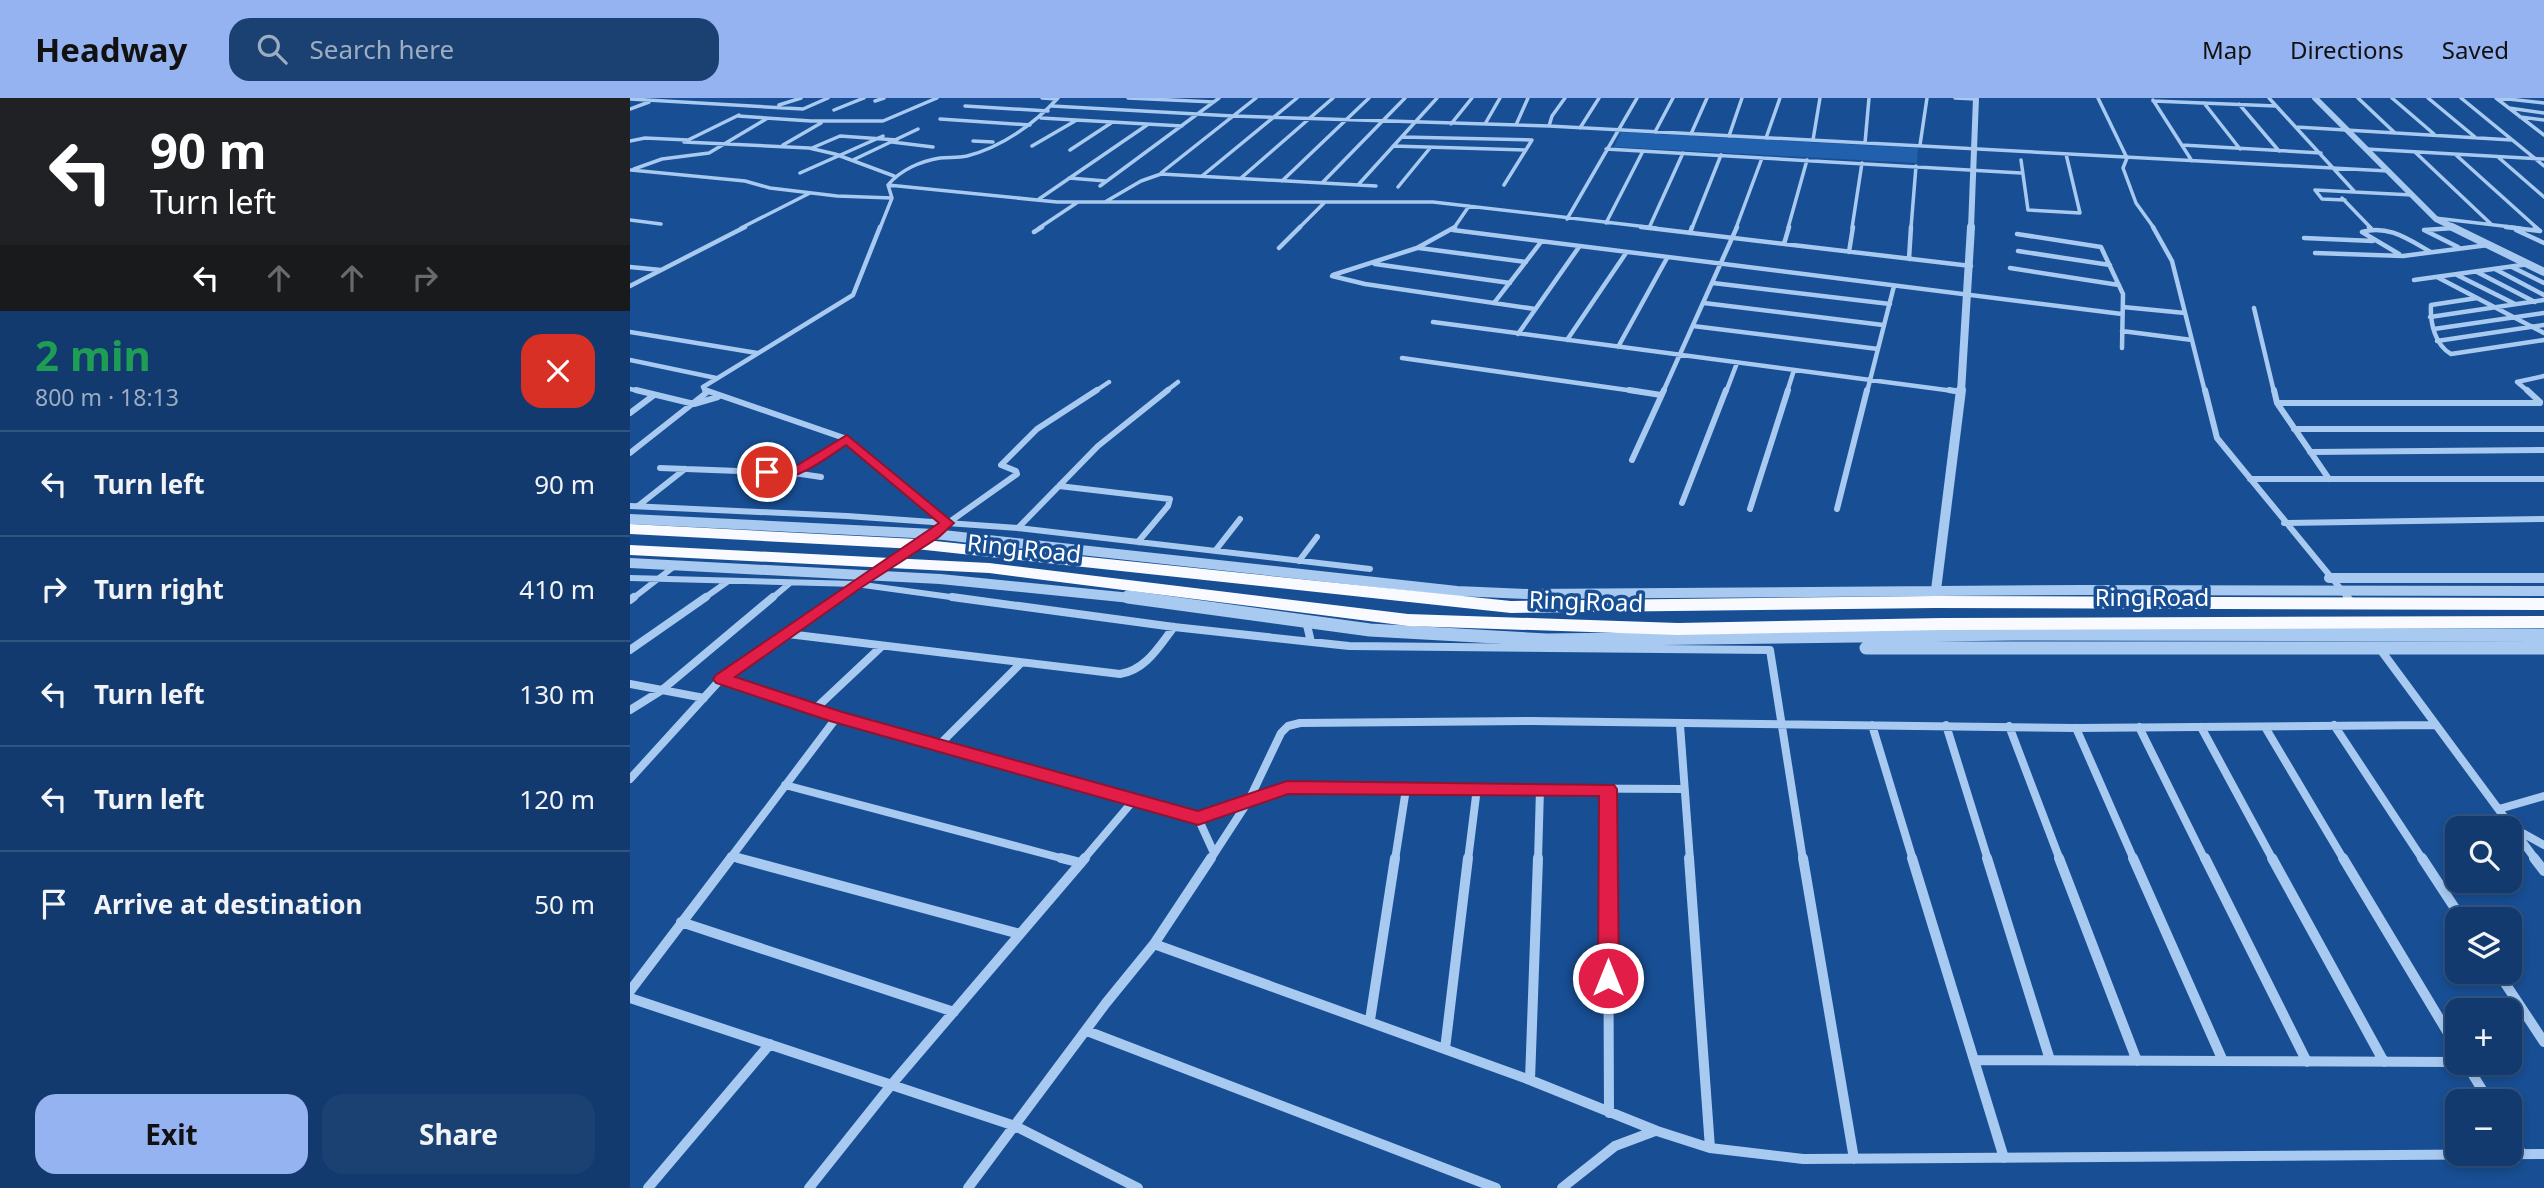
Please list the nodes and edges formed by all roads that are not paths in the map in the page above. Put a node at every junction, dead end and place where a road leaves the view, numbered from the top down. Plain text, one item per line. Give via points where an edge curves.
1 (802, 98) edge
2 (828, 98) edge
3 (863, 98) edge
4 (884, 98) edge
5 (937, 98) edge
6 (1042, 98) edge
7 (1128, 98) edge
8 (1219, 98) edge
9 (1256, 98) edge
10 (1297, 98) edge
11 (1333, 98) edge
12 (1369, 98) edge
13 (1405, 98) edge
14 (1437, 98) edge
15 (1472, 98) edge
16 (1500, 98) edge
17 (1528, 98) edge
18 (1565, 98) edge
19 (1599, 98) edge
20 (1637, 98) edge
21 (1672, 98) edge
22 (1707, 98) edge
23 (1742, 98) edge
24 (1780, 98) edge
25 (1820, 98) edge
26 (1869, 98) edge
27 (1927, 98) edge
28 (1955, 98) edge
29 (2098, 98) edge
30 (2269, 98) edge
31 (2315, 98) edge
32 (2358, 98) edge
33 (2392, 98) edge
34 (2428, 98) edge
35 (2461, 98) edge
36 (2498, 98) edge
37 (630, 99) edge
38 (1058, 99) edge
39 (1976, 99) edge
40 (2152, 99) edge
41 (652, 100) junction
42 (716, 100) edge
43 (875, 101) dead end
44 (1214, 102) junction
45 (2204, 103) junction
46 (2544, 103) edge
47 (2239, 104) junction
48 (965, 106) dead end
49 (1052, 106) junction
50 (2276, 106) junction
51 (772, 107) junction
52 (630, 108) edge
53 (752, 108) junction
54 (2508, 108) junction
55 (834, 110) dead end
56 (1048, 111) junction
57 (2544, 113) edge
58 (1198, 114) junction
59 (738, 116) junction
60 (1233, 116) junction
61 (2519, 116) junction
62 (1275, 117) junction
63 (766, 118) junction
64 (940, 118) dead end
65 (1041, 118) junction
66 (1310, 119) junction
67 (1076, 120) junction
68 (1345, 120) junction
69 (2544, 120) edge
70 (825, 121) junction
71 (1382, 121) junction
72 (1111, 122) junction
73 (1416, 122) junction
74 (1147, 124) junction
75 (1451, 124) junction
76 (1485, 124) junction
77 (1030, 125) junction
78 (1516, 125) junction
79 (1182, 126) junction
80 (2532, 126) junction
81 (1549, 127) junction
82 (2296, 127) junction
83 (2544, 127) edge
84 (1580, 128) junction
85 (918, 129) dead end
86 (1616, 130) junction
87 (2347, 130) junction
88 (1654, 132) junction
89 (2396, 133) junction
90 (1691, 134) junction
91 (2435, 135) junction
92 (2544, 135) edge
93 (883, 136) dead end
94 (1729, 136) junction
95 (1402, 137) junction
96 (1766, 138) junction
97 (2475, 138) junction
98 (878, 139) junction
99 (1813, 139) junction
100 (689, 140) junction
101 (2512, 140) junction
102 (630, 141) edge
103 (894, 141) junction
104 (973, 141) dead end
105 (1001, 143) junction
106 (1865, 143) junction
107 (724, 145) junction
108 (783, 145) junction
109 (1920, 145) junction
110 (2182, 145) junction
111 (933, 146) dead end
112 (1032, 146) dead end
113 (1393, 146) junction
114 (811, 148) junction
115 (1430, 148) junction
116 (1974, 148) junction
117 (1606, 149) junction
118 (2240, 149) junction
119 (2367, 149) junction
120 (1070, 150) dead end
121 (1526, 150) junction
122 (1643, 151) junction
123 (2280, 151) junction
124 (2415, 152) junction
125 (1683, 153) junction
126 (2321, 153) junction
127 (2066, 154) junction
128 (2455, 154) junction
129 (839, 155) junction
130 (1721, 155) junction
131 (2498, 157) junction
132 (1762, 158) junction
133 (2127, 158) junction
134 (2536, 159) junction
135 (2544, 159) edge
136 (852, 160) junction
137 (1807, 160) junction
138 (2021, 160) dead end
139 (2192, 161) junction
140 (1861, 163) junction
141 (1916, 166) junction
142 (2544, 166) edge
143 (2334, 169) junction
144 (1973, 170) junction
145 (631, 171) edge
146 (2388, 171) junction
147 (800, 173) dead end
148 (2021, 173) junction
149 (1161, 174) junction
150 (893, 176) junction
151 (1202, 176) junction
152 (1069, 178) junction
153 (1241, 178) junction
154 (1106, 181) junction
155 (1282, 181) junction
156 (1322, 183) junction
157 (1357, 185) junction
158 (888, 186) junction
159 (1100, 186) dead end
160 (1376, 186) dead end
161 (1504, 186) dead end
162 (2334, 190) junction
163 (2354, 191) junction
164 (810, 193) junction
165 (2412, 195) junction
166 (2544, 197) edge
167 (892, 198) junction
168 (1039, 200) junction
169 (2344, 200) junction
170 (1079, 202) junction
171 (1105, 202) junction
172 (1325, 202) junction
173 (1386, 202) junction
174 (1469, 206) junction
175 (2435, 218) junction
176 (1567, 219) junction
177 (630, 220) edge
178 (1606, 223) junction
179 (661, 224) dead end
180 (2492, 225) junction
181 (2509, 227) junction
182 (1649, 228) junction
183 (2455, 228) junction
184 (2371, 229) junction
185 (1453, 230) junction
186 (2542, 231) edge
187 (1034, 232) dead end
188 (1690, 233) junction
189 (2017, 233) dead end
190 (1733, 238) junction
191 (2304, 238) dead end
192 (2377, 241) junction
193 (1541, 242) junction
194 (2544, 243) edge
195 (1784, 244) junction
196 (2489, 245) junction
197 (1579, 247) junction
198 (1279, 248) dead end
199 (1417, 248) junction
200 (2460, 248) junction
201 (2018, 251) dead end
202 (1849, 252) junction
203 (2432, 252) junction
204 (1626, 253) junction
205 (2315, 253) dead end
206 (2403, 256) junction
207 (1667, 258) junction
208 (1909, 259) junction
209 (1525, 262) junction
210 (1374, 264) junction
211 (2529, 264) junction
212 (1721, 265) junction
213 (2110, 265) junction
214 (630, 267) edge
215 (1971, 267) junction
216 (2512, 267) junction
217 (2010, 268) dead end
218 (662, 270) junction
219 (2495, 270) junction
220 (2476, 272) junction
221 (2544, 272) edge
222 (2456, 274) junction
223 (2437, 277) junction
224 (2414, 280) dead end
225 (1510, 283) junction
226 (1713, 283) junction
227 (2544, 283) edge
228 (2119, 285) junction
229 (630, 286) edge
230 (1894, 286) junction
231 (1969, 295) junction
232 (2477, 298) junction
233 (2544, 298) edge
234 (2535, 302) junction
235 (1494, 303) junction
236 (1704, 303) junction
237 (1890, 304) junction
238 (2516, 304) junction
239 (2494, 307) junction
240 (2254, 308) dead end
241 (1535, 309) junction
242 (2122, 310) junction
243 (2185, 313) junction
244 (2544, 313) edge
245 (2430, 317) junction
246 (2514, 317) junction
247 (1433, 323) dead end
248 (1883, 325) junction
249 (2544, 325) edge
250 (1693, 326) junction
251 (2532, 327) junction
252 (2434, 329) junction
253 (2122, 331) junction
254 (630, 332) edge
255 (2544, 333) edge
256 (1518, 334) junction
257 (1567, 340) junction
258 (2192, 340) junction
259 (2544, 340) edge
260 (2437, 341) junction
261 (1618, 347) junction
262 (2122, 348) dead end
263 (1878, 349) junction
264 (758, 353) junction
265 (1680, 355) junction
266 (1402, 358) dead end
267 (630, 360) edge
268 (1737, 363) junction
269 (1794, 370) junction
270 (2544, 376) edge
271 (716, 378) junction
272 (1870, 380) junction
273 (1109, 382) dead end
274 (1178, 382) dead end
275 (630, 390) edge
276 (1961, 392) junction
277 (706, 393) junction
278 (654, 395) junction
279 (1661, 395) junction
280 (719, 397) junction
281 (2277, 403) junction
282 (694, 404) junction
283 (2542, 404) edge
284 (630, 413) edge
285 (2294, 429) junction
286 (2544, 429) edge
287 (847, 439) junction
288 (2544, 450) edge
289 (2310, 452) junction
290 (630, 453) edge
291 (1632, 460) dead end
292 (660, 468) dead end
293 (685, 469) junction
294 (794, 473) junction
295 (821, 477) dead end
296 (2329, 479) junction
297 (2544, 479) edge
298 (2250, 480) junction
299 (1059, 486) junction
300 (1682, 503) dead end
301 (634, 506) edge
302 (1750, 509) dead end
303 (1837, 509) dead end
304 (630, 519) edge
305 (1240, 519) dead end
306 (2544, 519) edge
307 (947, 523) junction
308 (2284, 523) junction
309 (1018, 528) junction
310 (630, 529) edge
311 (934, 534) junction
312 (1317, 537) dead end
313 (1138, 542) junction
314 (916, 544) junction
315 (630, 550) edge
316 (1215, 551) junction
317 (1299, 561) junction
318 (630, 564) edge
319 (676, 565) junction
320 (880, 568) junction
321 (1370, 569) dead end
322 (630, 578) edge
323 (2329, 578) junction
324 (2544, 578) edge
325 (660, 580) junction
326 (728, 581) junction
327 (790, 583) junction
328 (856, 584) junction
329 (2544, 591) edge
330 (1935, 596) junction
331 (2346, 597) junction
332 (630, 600) edge
333 (2544, 604) edge
334 (1306, 621) junction
335 (2544, 622) edge
336 (1174, 627) junction
337 (787, 634) junction
338 (2371, 635) junction
339 (2544, 635) edge
340 (1311, 642) junction
341 (882, 646) junction
342 (1866, 648) dead end
343 (2544, 648) edge
344 (630, 650) edge
345 (1020, 664) junction
346 (721, 679) junction
347 (630, 684) edge
348 (662, 690) junction
349 (704, 698) junction
350 (815, 709) junction
351 (630, 710) edge
352 (836, 717) junction
353 (1681, 725) junction
354 (1780, 725) junction
355 (1872, 725) junction
356 (1946, 725) junction
357 (2334, 725) junction
358 (2436, 725) junction
359 (2009, 726) junction
360 (2139, 727) junction
361 (2201, 727) junction
362 (2265, 727) junction
363 (2076, 728) junction
364 (939, 745) junction
365 (630, 779) edge
366 (785, 785) junction
367 (1477, 788) junction
368 (1406, 789) junction
369 (1541, 789) junction
370 (1608, 789) junction
371 (1683, 789) junction
372 (2544, 796) edge
373 (1249, 800) junction
374 (1133, 801) junction
375 (2499, 809) junction
376 (2504, 816) edge
377 (1198, 818) junction
378 (2522, 832) edge
379 (2522, 840) edge
380 (2544, 845) edge
381 (1214, 853) junction
382 (731, 856) junction
383 (1081, 863) junction
384 (2544, 871) edge
385 (2454, 907) edge
386 (681, 922) junction
387 (1020, 934) junction
388 (1154, 944) junction
389 (2506, 984) edge
390 (630, 991) edge
391 (630, 998) edge
392 (954, 1012) junction
393 (1370, 1020) junction
394 (2445, 1028) edge
395 (1087, 1031) junction
396 (2544, 1042) edge
397 (770, 1044) junction
398 (1445, 1049) junction
399 (1974, 1060) junction
400 (2050, 1060) junction
401 (2137, 1060) junction
402 (2222, 1061) junction
403 (2307, 1062) junction
404 (2384, 1062) junction
405 (2445, 1062) edge
406 (1530, 1080) junction
407 (892, 1084) junction
408 (1609, 1114) junction
409 (1015, 1126) junction
410 (1657, 1130) junction
411 (1710, 1148) junction
412 (2522, 1154) edge
413 (2544, 1154) edge
414 (2445, 1155) edge
415 (2004, 1158) junction
416 (1854, 1159) junction
417 (648, 1188) edge
418 (808, 1188) edge
419 (968, 1188) edge
420 (1138, 1188) edge
421 (1496, 1188) edge
422 (1562, 1188) edge

1 - 51 street
2 - 51 street via 803,109
3 - 55 street
4 - 43 street
5 - 70 street via 883,121
6 - 38 street
7 - 44 street
8 - 44 street
9 - 60 street
10 - 62 street
11 - 66 street
12 - 68 street
13 - 71 street
14 - 73 street
15 - 75 street
16 - 76 street
17 - 78 street
18 - 81 street
19 - 84 street
20 - 86 street
21 - 88 street
22 - 90 street
23 - 94 street
24 - 96 street
25 - 99 street
26 - 106 street
27 - 109 street
28 - 39 street
29 - 133 street
30 - 50 street
31 - 87 street
32 - 89 street
33 - 91 street
34 - 97 street
35 - 101 street
36 - 46 street
36 - 54 street
37 - 41 street
38 - 49 street
39 - 116 street
40 - 45 street
40 - 110 street
41 - 42 street
41 - 52 street
42 - 53 street
44 - 58 street
45 - 47 street
45 - 118 street
47 - 50 street
47 - 123 street
48 - 56 street
49 - 56 street
49 - 58 street
50 - 82 street
51 - 53 street
53 - 59 street
54 - 57 street
54 - 61 street
56 - 65 street
58 - 60 street
58 - 79 street
59 - 63 street
59 - 100 street
60 - 62 street
60 - 149 street
61 - 69 street
61 - 80 street
62 - 66 street
62 - 151 street
63 - 70 street
63 - 107 street
64 - 77 street
65 - 67 street
65 - 77 street
66 - 68 street
66 - 153 street
67 - 72 street
67 - 112 street
68 - 71 street
68 - 155 street
70 - 108 street
71 - 73 street
71 - 156 street
72 - 74 street
72 - 120 street
73 - 75 street
73 - 95 street
74 - 79 street
74 - 152 street
75 - 76 street
76 - 78 street
77 - 105 street
78 - 81 street
79 - 154 street
80 - 83 street
80 - 92 street
81 - 84 street
82 - 87 street
82 - 126 street
84 - 86 street
85 - 103 street
86 - 88 street
86 - 117 street
87 - 89 street
87 - 119 street
88 - 90 street
89 - 91 street
90 - 94 street
91 - 97 street
93 - 98 street
94 - 96 street
95 - 113 street
95 - 121 street via 1532,140
96 - 99 street
97 - 101 street
98 - 103 street
98 - 114 street via 840,135
98 - 129 street
99 - 106 street
100 - 102 street
100 - 107 street via 684,142
101 - 134 street
103 - 111 street
103 - 136 street
104 - 105 street
105 - 150 street
106 - 109 street
107 - 108 street
107 - 145 street via 707,155 656,158
108 - 114 street
109 - 116 street
110 - 118 street
110 - 139 street
113 - 115 street
113 - 157 street
114 - 129 street
115 - 121 street
115 - 173 street
116 - 127 street
116 - 144 street
117 - 122 street
117 - 176 street
118 - 123 street
119 - 124 street
119 - 146 street
121 - 161 street
122 - 125 street
122 - 178 street
123 - 126 street
124 - 128 street
124 - 180 street
125 - 130 street
125 - 182 street
126 - 143 street
127 - 133 street
127 - 148 street via 2080,213 2028,210
128 - 131 street
128 - 186 street
129 - 136 street
129 - 147 street
130 - 132 street
130 - 188 street
131 - 134 street
131 - 166 street
132 - 137 street
132 - 190 street
133 - 139 street
133 - 243 street via 2123,168 2128,184 2172,261
134 - 135 street
134 - 142 street
136 - 150 street
137 - 140 street
137 - 195 street
138 - 148 street
139 - 143 street
140 - 141 street
140 - 202 street
141 - 144 street
141 - 208 street
143 - 146 street
143 - 163 street
144 - 148 street
144 - 215 street
145 - 164 street via 745,181
146 - 165 street
149 - 151 street
149 - 171 street
150 - 158 street
151 - 153 street
152 - 154 street
152 - 168 street
153 - 155 street
154 - 159 street
155 - 156 street
156 - 157 street
157 - 160 street
158 - 167 street
158 - 168 street
162 - 163 street
162 - 169 street
162 - 169 street via 2315,190 2322,199
163 - 165 street
164 - 167 street
164 - 218 street
165 - 175 street
167 - 264 street via 853,295
168 - 170 street
169 - 184 street
170 - 171 street
170 - 187 street
171 - 172 street
172 - 173 street
172 - 198 street
173 - 174 street
174 - 176 street
174 - 185 street
175 - 180 street
175 - 183 street
176 - 178 street
177 - 179 street
178 - 182 street
180 - 181 street
181 - 186 street
181 - 194 street
182 - 188 street
183 - 196 street
183 - 200 street via 2424,230
184 - 192 street via 2362,232
184 - 203 street via 2392,232
185 - 193 street
185 - 199 street
188 - 190 street
189 - 213 street via 2101,247
190 - 195 street
190 - 212 street
191 - 192 street
192 - 206 street
193 - 197 street
193 - 209 street
195 - 202 street
196 - 200 street
196 - 211 street
197 - 204 street
197 - 241 street
199 - 209 street
199 - 210 street
200 - 203 street
201 - 213 street
202 - 208 street
203 - 206 street
204 - 207 street
204 - 257 street
205 - 206 street
207 - 212 street
207 - 261 street
208 - 215 street
209 - 225 street
210 - 225 street
210 - 235 street via 1332,276
211 - 216 street
211 - 221 street
212 - 226 street
212 - 230 street
213 - 228 street
214 - 218 street
215 - 231 street
216 - 219 street
216 - 227 street
217 - 228 street
218 - 229 street
219 - 220 street
219 - 233 street
220 - 222 street
220 - 234 street
222 - 223 street
222 - 238 street
223 - 224 street
223 - 232 street
225 - 235 street
226 - 236 street
226 - 237 street
228 - 242 street
230 - 231 street
230 - 237 street
231 - 242 street
231 - 276 street
232 - 239 street
232 - 245 street via 2432,303
233 - 234 street
234 - 238 street
235 - 241 street
236 - 248 street
236 - 250 street
237 - 248 street
238 - 239 street
239 - 245 street
239 - 246 street
240 - 281 street
241 - 256 street
242 - 243 street
242 - 253 street
243 - 258 street
244 - 246 street
245 - 252 street
246 - 251 street
246 - 252 street
247 - 256 street
248 - 263 street
249 - 251 street
250 - 263 street
250 - 265 street
251 - 255 street
251 - 260 street
252 - 260 street
253 - 258 street
253 - 262 street
254 - 264 street
256 - 257 street
257 - 261 street
258 - 298 street via 2217,438
259 - 260 street via 2451,354
261 - 265 street
263 - 272 street
264 - 271 street
265 - 268 street
265 - 279 street
266 - 279 street
267 - 271 street
268 - 269 street
268 - 300 street
269 - 272 street
269 - 302 street
270 - 283 street via 2517,382
271 - 277 street via 703,387
272 - 276 street
272 - 303 street
273 - 307 street via 1009,453 1002,465 1017,474
274 - 299 street via 1098,446
275 - 278 street
276 - 330 street
277 - 280 street
277 - 282 street
278 - 282 street
278 - 284 street
279 - 291 street
280 - 282 street
280 - 287 street
281 - 283 street
281 - 285 street
282 - 290 street
285 - 286 street
285 - 289 street
287 - 294 street
287 - 307 street
288 - 289 street
289 - 296 street
292 - 293 street
293 - 294 street
293 - 301 street
294 - 295 street
296 - 297 street
296 - 298 street
298 - 308 street
299 - 309 street
299 - 313 street via 1170,499
301 - 307 street
304 - 311 street
305 - 316 street
306 - 308 street
307 - 309 street
307 - 311 street
308 - 323 street
309 - 313 street
310 - 314 highway, Ring Road
311 - 314 street
311 - 330 street via 1478,592
312 - 317 street
313 - 316 street
314 - 320 street
314 - 330 highway, Ring Road via 1511,607
315 - 320 highway, Ring Road
316 - 317 street
317 - 321 street
318 - 319 street
319 - 320 street
319 - 325 street
320 - 328 street
320 - 334 street
320 - 338 highway, Ring Road via 989,568 1408,620 1678,629 1956,624
322 - 325 street
323 - 324 street
323 - 331 street
325 - 326 street
325 - 332 street
326 - 327 street
326 - 344 street
327 - 328 street
327 - 348 street
328 - 336 street
328 - 337 street
329 - 331 street
330 - 331 highway, Ring Road
331 - 333 highway, Ring Road
334 - 338 street via 1415,634 1595,640 1933,634
334 - 340 street
335 - 338 highway, Ring Road
336 - 340 street
336 - 345 street via 1130,674
337 - 341 street
337 - 346 street
338 - 339 street
338 - 342 street
338 - 343 street via 2464,646
338 - 358 street
340 - 354 street via 1770,650
341 - 345 street
341 - 350 street
345 - 364 street
346 - 349 street
346 - 350 street
347 - 348 street
348 - 349 street
348 - 351 street
349 - 365 street
350 - 352 street
352 - 364 street
352 - 366 street
353 - 354 street
353 - 371 street
353 - 373 street via 1300,723 1282,733
354 - 355 street
354 - 416 street
355 - 356 street
355 - 399 street
356 - 359 street
356 - 400 street
357 - 358 street
357 - 362 street
357 - 385 street
358 - 375 street
359 - 363 street
359 - 401 street
360 - 361 street
360 - 363 street
360 - 403 street
361 - 362 street
361 - 404 street
362 - 394 street
363 - 402 street
364 - 374 street
366 - 382 street
366 - 383 street
367 - 368 street
367 - 369 street
367 - 398 street
368 - 373 street via 1287,787
368 - 393 street
369 - 370 street
369 - 406 street
370 - 371 street
370 - 408 street
371 - 411 street
372 - 375 street
373 - 377 street
373 - 381 street
374 - 377 street
374 - 383 street
375 - 376 street
377 - 381 street
378 - 380 street
379 - 384 street
381 - 388 street
382 - 386 street
382 - 387 street
383 - 387 street
386 - 390 street
386 - 392 street
387 - 392 street
388 - 393 street
388 - 395 street
389 - 396 street
391 - 397 street
392 - 407 street
393 - 398 street
395 - 409 street
395 - 421 street
397 - 407 street
397 - 417 street
398 - 406 street
399 - 400 street
399 - 415 street
400 - 401 street
401 - 402 street
402 - 403 street
403 - 404 street
404 - 405 street
406 - 408 street
407 - 409 street
407 - 418 street
408 - 410 street
409 - 419 street
409 - 420 street
410 - 411 street
410 - 422 street via 1628,1137 1600,1154
411 - 416 street via 1803,1159
412 - 413 street
414 - 415 street
415 - 416 street

